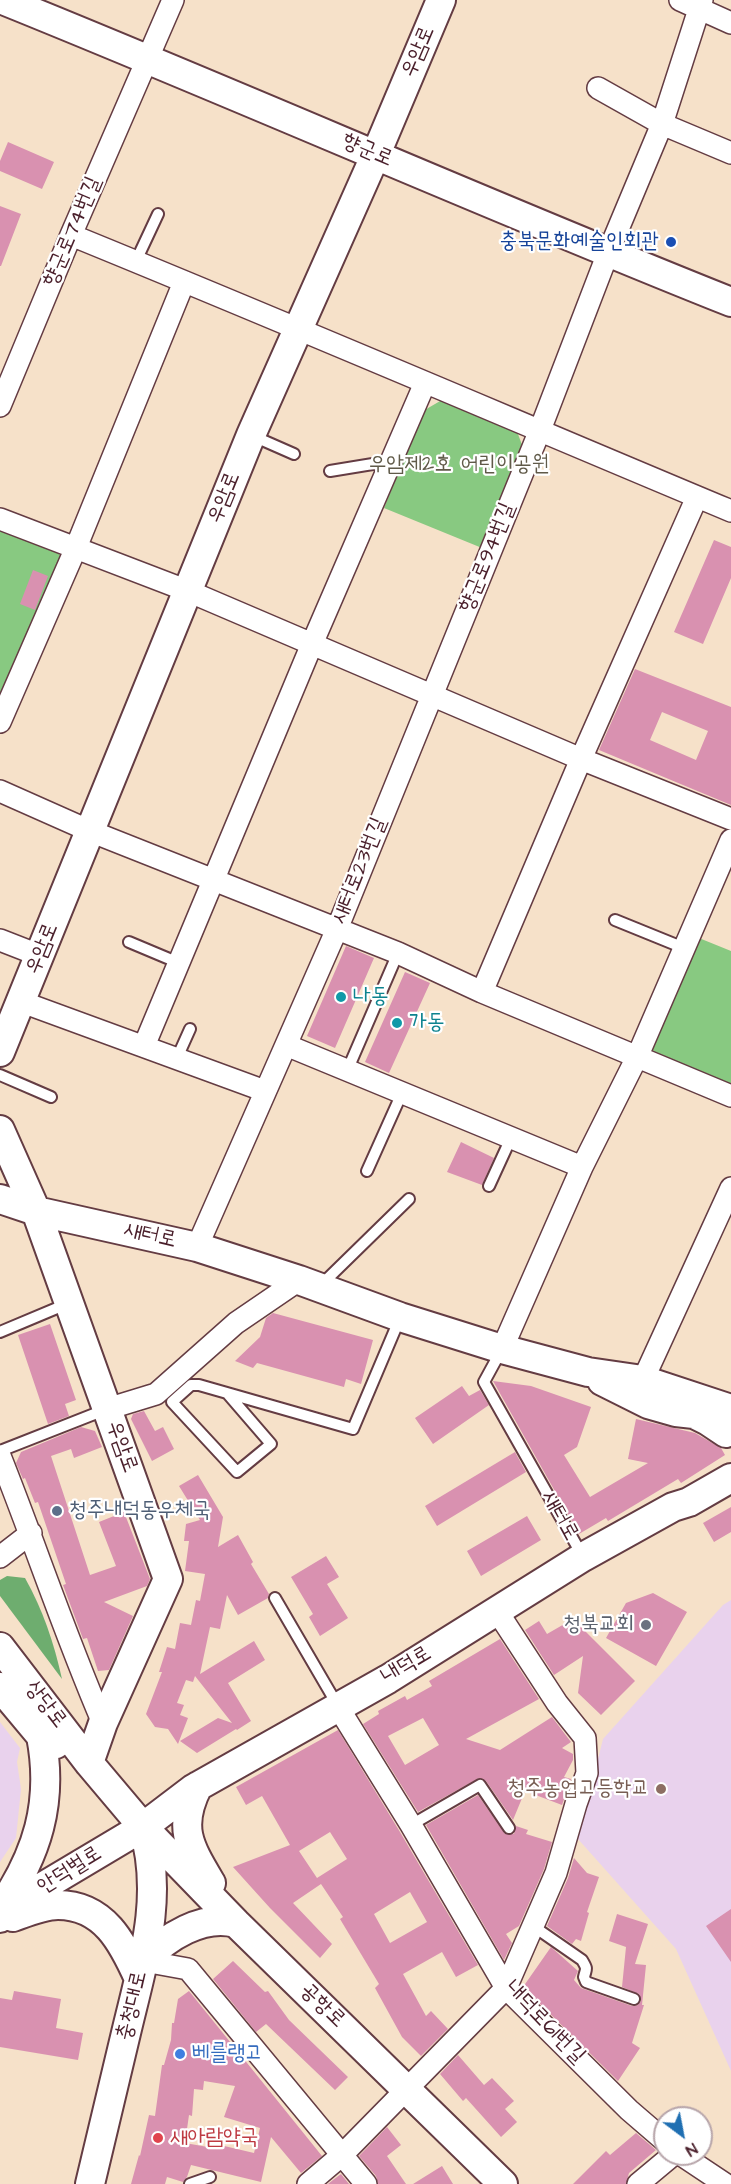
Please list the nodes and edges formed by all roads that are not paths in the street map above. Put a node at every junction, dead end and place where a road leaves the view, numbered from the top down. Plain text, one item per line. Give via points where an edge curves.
1 (3, 0) edge
2 (173, 0) edge
3 (680, 0) edge
4 (438, 1) edge
5 (701, 4) edge
6 (731, 23) edge
7 (148, 58) junction
8 (598, 88) dead end
9 (662, 124) junction
10 (731, 153) edge
11 (376, 154) junction
12 (158, 214) dead end
13 (71, 235) junction
14 (608, 253) junction
15 (136, 261) junction
16 (184, 282) junction
17 (731, 302) edge
18 (297, 327) junction
19 (425, 383) junction
20 (0, 406) edge
21 (540, 430) junction
22 (251, 435) junction
23 (294, 454) dead end
24 (391, 461) junction
25 (330, 471) dead end
26 (697, 497) junction
27 (731, 511) edge
28 (0, 519) edge
29 (75, 549) junction
30 (188, 591) junction
31 (312, 644) junction
32 (431, 696) junction
33 (0, 722) edge
34 (581, 759) junction
35 (0, 791) edge
36 (731, 819) edge
37 (90, 831) junction
38 (731, 840) edge
39 (215, 880) junction
40 (615, 920) dead end
41 (337, 928) junction
42 (0, 940) edge
43 (129, 942) dead end
44 (684, 948) junction
45 (398, 953) junction
46 (41, 956) junction
47 (179, 963) junction
48 (482, 992) junction
49 (12, 1009) edge
50 (190, 1029) dead end
51 (144, 1046) junction
52 (286, 1046) junction
53 (0, 1052) edge
54 (638, 1056) junction
55 (177, 1058) junction
56 (347, 1071) junction
57 (0, 1075) edge
58 (265, 1091) junction
59 (402, 1093) junction
60 (731, 1096) edge
61 (51, 1097) dead end
62 (0, 1130) edge
63 (511, 1138) junction
64 (582, 1167) junction
65 (367, 1171) dead end
66 (489, 1186) dead end
67 (731, 1188) edge
68 (0, 1199) edge
69 (409, 1199) dead end
70 (36, 1211) junction
71 (197, 1247) junction
72 (309, 1284) junction
73 (70, 1303) junction
74 (400, 1317) junction
75 (0, 1332) edge
76 (502, 1349) junction
77 (588, 1372) junction
78 (644, 1380) junction
79 (227, 1393) junction
80 (107, 1409) junction
81 (730, 1434) edge
82 (0, 1451) edge
83 (0, 1456) edge
84 (731, 1478) edge
85 (673, 1507) junction
86 (31, 1533) junction
87 (0, 1557) edge
88 (583, 1557) junction
89 (275, 1598) dead end
90 (497, 1611) junction
91 (0, 1647) edge
92 (0, 1687) edge
93 (338, 1707) junction
94 (103, 1723) junction
95 (41, 1736) junction
96 (89, 1763) junction
97 (198, 1786) junction
98 (411, 1825) junction
99 (142, 1827) junction
100 (509, 1828) dead end
101 (0, 1910) edge
102 (0, 1919) edge
103 (236, 1923) junction
104 (533, 1926) junction
105 (141, 1970) junction
106 (506, 1988) junction
107 (634, 1999) dead end
108 (406, 2088) junction
109 (653, 2131) edge
110 (342, 2155) junction
111 (660, 2166) edge
112 (698, 2166) edge
113 (210, 2177) dead end
114 (90, 2184) edge
115 (189, 2184) edge
116 (308, 2184) edge
117 (366, 2184) edge
118 (503, 2184) edge
119 (638, 2184) edge
120 (725, 2184) edge

1 - 7 street, 향군로
2 - 7 street, 향군로74번길
3 - 5 street
4 - 11 street, 우암로
5 - 6 street
5 - 9 street, 향군로94번길
7 - 11 street, 향군로
7 - 13 street, 향군로74번길
8 - 9 street
9 - 10 street
9 - 14 street, 향군로94번길
11 - 14 street, 향군로
11 - 18 street, 우암로
12 - 15 lane
13 - 15 street
13 - 20 street, 향군로74번길
14 - 17 street, 향군로
14 - 21 street, 향군로94번길
15 - 16 street
16 - 18 street
16 - 29 street
18 - 19 street
18 - 22 street, 우암로
19 - 21 street
19 - 24 street
21 - 26 street
21 - 32 street, 향군로94번길
22 - 23 lane
22 - 30 street, 우암로
24 - 25 lane
24 - 31 street
26 - 27 street
26 - 34 street
28 - 29 street
29 - 30 street
29 - 33 street
30 - 31 street
30 - 37 street, 우암로
31 - 32 street
31 - 39 street
32 - 34 street
32 - 41 street, 새터로23번길
34 - 36 street
34 - 48 street
35 - 37 street
37 - 39 street
37 - 46 street, 우암로
38 - 44 street
39 - 41 street
39 - 47 street
40 - 44 lane
41 - 45 street
41 - 52 street, 새터로23번길
42 - 46 street
43 - 47 lane
44 - 54 street
45 - 48 street
45 - 56 lane
46 - 49 street, 우암로
47 - 51 street
48 - 54 street
49 - 51 street, 우암로
49 - 53 street, 우암로
50 - 55 lane
51 - 55 street
52 - 56 street
52 - 58 street, 새터로23번길
54 - 60 street
54 - 64 street
55 - 58 street
56 - 59 street
57 - 61 lane
58 - 71 street, 새터로23번길
59 - 63 street
59 - 65 lane
62 - 70 street, 우암로
63 - 64 street
63 - 66 lane
64 - 76 street
67 - 78 street
68 - 70 street, 새터로
69 - 72 lane
70 - 71 street, 새터로
70 - 73 street, 우암로
71 - 72 street, 새터로
72 - 74 street, 새터로
72 - 80 street via 236,1323 156,1394
73 - 75 lane
73 - 80 street, 우암로
74 - 76 street, 새터로
74 - 79 lane via 353,1429
76 - 77 street, 새터로
76 - 88 lane, 새터로 via 484,1382
77 - 78 street
77 - 81 street via 648,1404 694,1414
78 - 81 street
79 - 79 lane via 191,1385 172,1402 237,1472 271,1444
80 - 82 lane
80 - 94 street, 우암로 via 168,1579
81 - 85 street via 682,1488
83 - 86 street
84 - 85 street, 내덕로
85 - 88 street, 내덕로
86 - 87 street
86 - 94 street
88 - 90 street, 내덕로
89 - 93 lane
90 - 93 street, 내덕로
90 - 104 street via 556,1703 585,1738 587,1773 556,1874
91 - 96 street, 상당로
92 - 95 street, 상당로
93 - 97 street, 내덕로
93 - 98 street, 내덕로61번길
94 - 96 street, 우암로
95 - 96 street, 상당로
95 - 101 street via 45,1795 38,1837 26,1867
96 - 99 street, 상당로
97 - 99 street, 내덕로
97 - 103 street via 185,1819 188,1839
98 - 100 lane via 480,1785
98 - 106 street, 내덕로61번길
99 - 102 street, 안덕벌로 via 44,1886
99 - 103 street, 공항로
99 - 105 street, 충청대로 via 149,1846 152,1914
102 - 105 street via 58,1905 83,1910 113,1930
103 - 105 street via 224,1920 200,1924 162,1945
103 - 108 street, 공항로
104 - 106 street
104 - 107 lane via 582,1960 586,1982
105 - 110 street via 188,1969
105 - 114 street, 충청대로
106 - 108 street
106 - 109 street, 내덕로61번길
108 - 110 street
108 - 118 street, 공항로
110 - 116 street
110 - 117 street
111 - 119 street
112 - 120 street
113 - 115 lane

